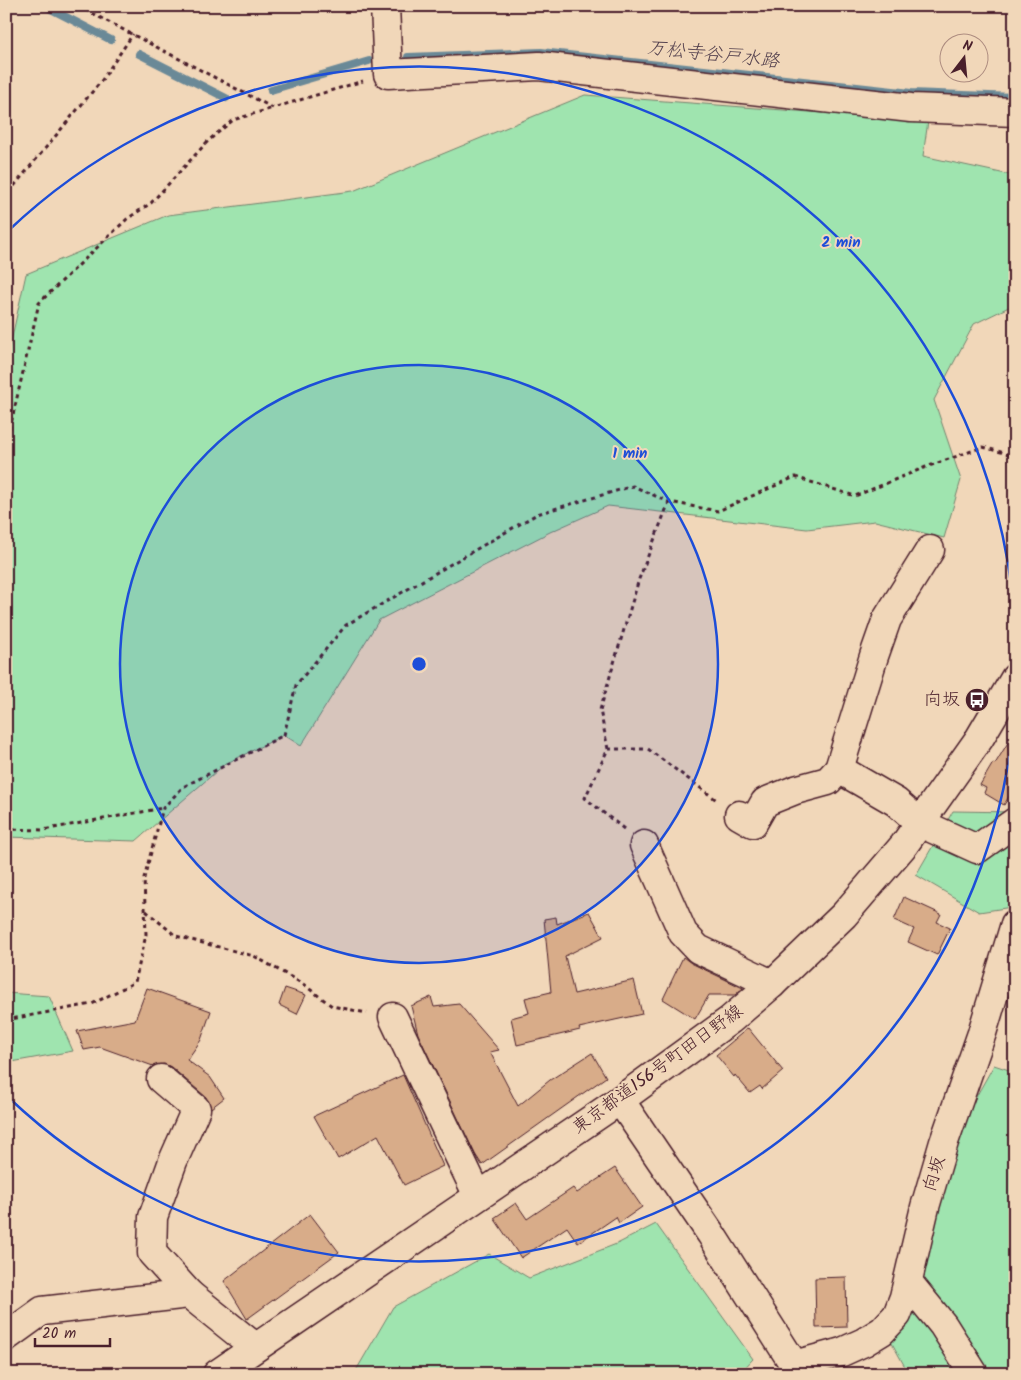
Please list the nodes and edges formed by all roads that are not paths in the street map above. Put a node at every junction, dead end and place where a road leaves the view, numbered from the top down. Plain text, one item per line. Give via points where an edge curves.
1 (385, 6) edge
2 (1015, 112) edge
3 (930, 550) dead end
4 (1015, 678) edge
5 (839, 769) junction
6 (739, 815) road end
7 (1015, 822) edge
8 (920, 823) junction
9 (644, 845) road end
10 (1015, 924) edge
11 (772, 984) junction
12 (393, 1017) road end
13 (160, 1079) dead end
14 (620, 1100) junction
15 (478, 1196) junction
16 (908, 1282) junction
17 (189, 1294) junction
18 (6, 1337) edge
19 (255, 1347) junction
20 (797, 1370) edge
21 (217, 1374) edge
22 (974, 1374) edge

1 - 2 main road via 388,74 539,66 911,108
3 - 5 main road via 888,619
4 - 8 main road, 東京都道156号町田日野線 via 979,739
5 - 6 main road via 828,782 765,802 753,823
5 - 8 main road via 896,802
7 - 8 main road via 977,849
8 - 11 main road, 東京都道156号町田日野線 via 844,915
9 - 11 main road via 683,933 698,949
10 - 16 main road, 向坂 via 944,1142
11 - 14 main road, 東京都道156号町田日野線 via 730,1020
12 - 15 main road
13 - 17 main road via 196,1109 173,1160 153,1217 152,1253
14 - 15 main road, 東京都道156号町田日野線
14 - 20 main road via 711,1234
15 - 19 main road, 東京都道156号町田日野線
16 - 20 main road, 向坂 via 897,1315 882,1330 864,1342
16 - 22 main road via 943,1325
17 - 18 main road via 42,1311
17 - 19 main road
19 - 21 main road, 東京都道156号町田日野線

